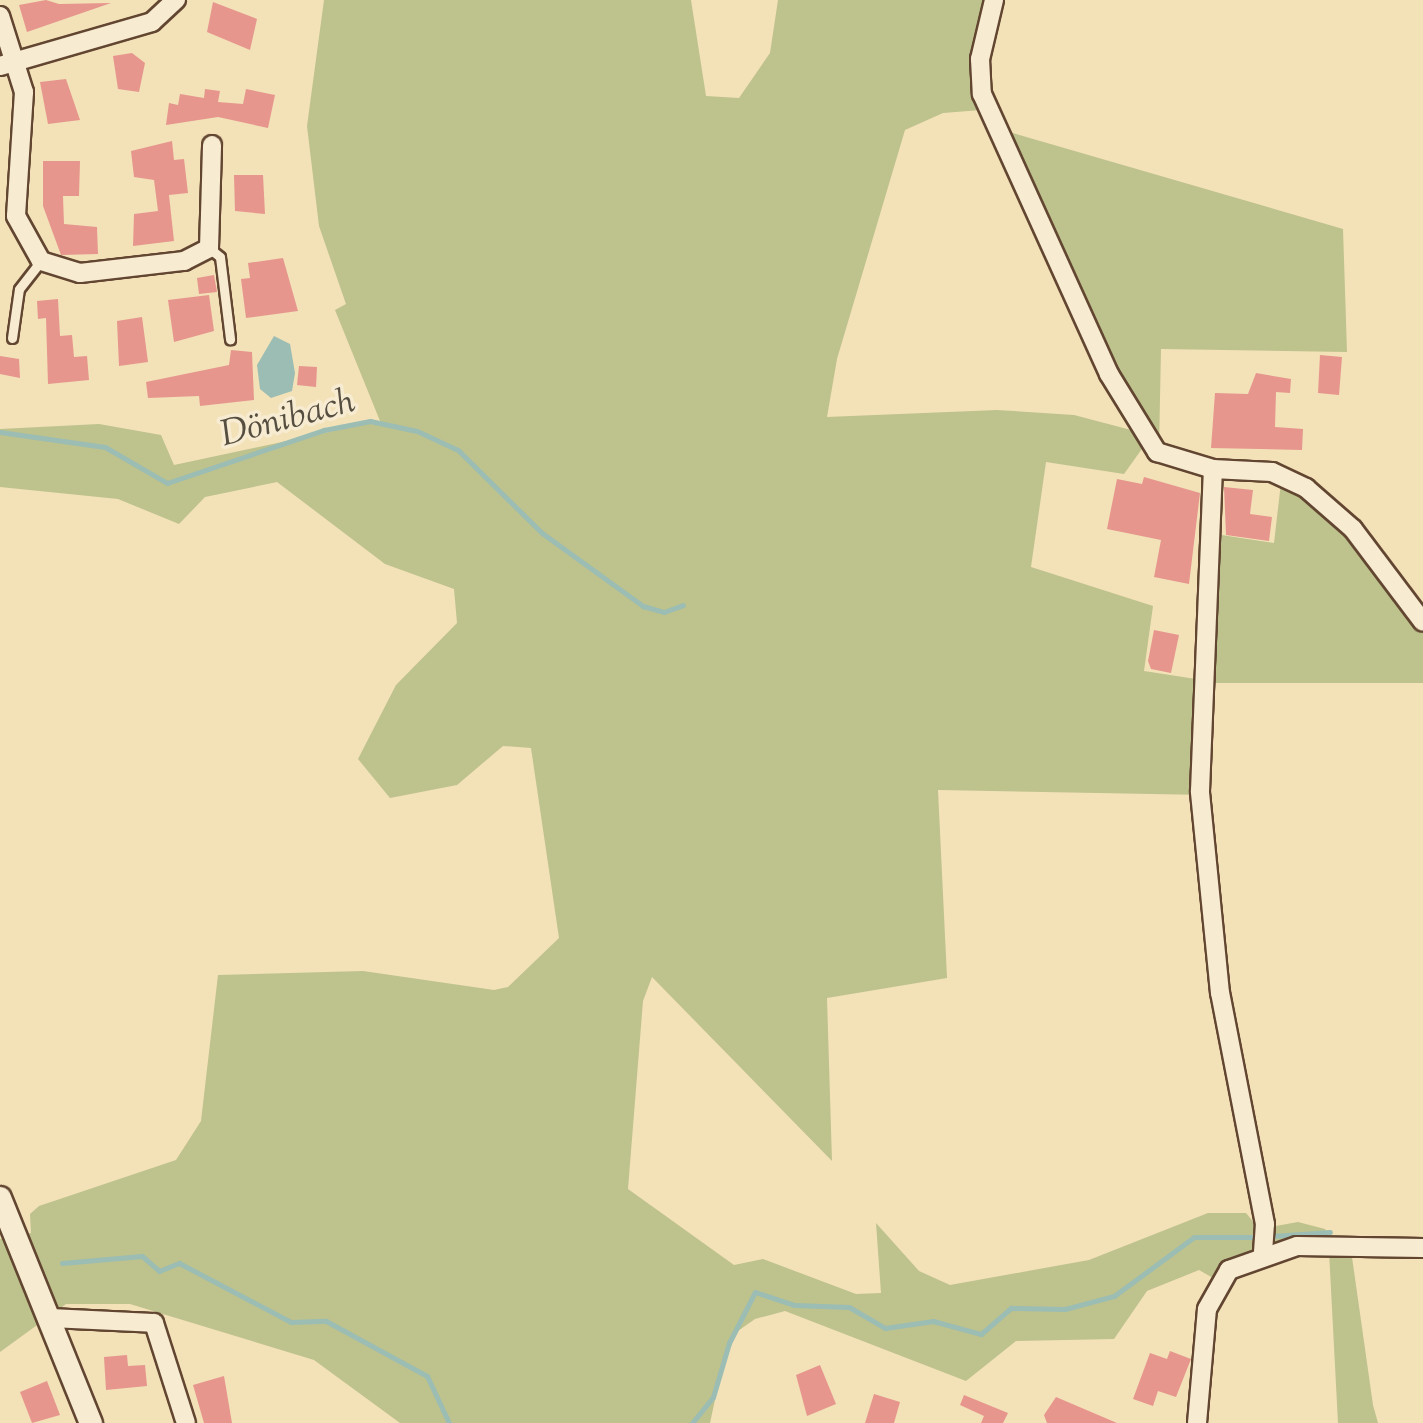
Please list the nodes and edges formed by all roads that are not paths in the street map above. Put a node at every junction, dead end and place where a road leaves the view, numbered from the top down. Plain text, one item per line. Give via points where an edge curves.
1 (176, 0) edge
2 (994, 0) edge
3 (0, 16) edge
4 (9, 64) edge
5 (212, 145) dead end
6 (209, 248) junction
7 (41, 261) junction
8 (12, 338) dead end
9 (230, 339) dead end
10 (1213, 469) junction
11 (1423, 622) edge
12 (0, 1198) edge
13 (1423, 1248) edge
14 (1263, 1252) junction
15 (49, 1318) junction
16 (91, 1423) edge
17 (186, 1423) edge
18 (1197, 1423) edge

1 - 4 street via 152,22
2 - 10 street via 980,59 982,94 1109,374 1157,452
3 - 4 street
4 - 7 street via 25,117 16,216
5 - 6 street
6 - 7 street via 184,261 80,273
6 - 9 lane via 220,257
7 - 8 lane via 19,289
10 - 11 street via 1272,472 1306,488 1353,529
10 - 14 street via 1200,791 1220,993 1265,1224
12 - 15 street
13 - 14 street via 1330,1243
14 - 18 street via 1229,1270 1214,1289
15 - 16 street
15 - 17 street via 154,1323

